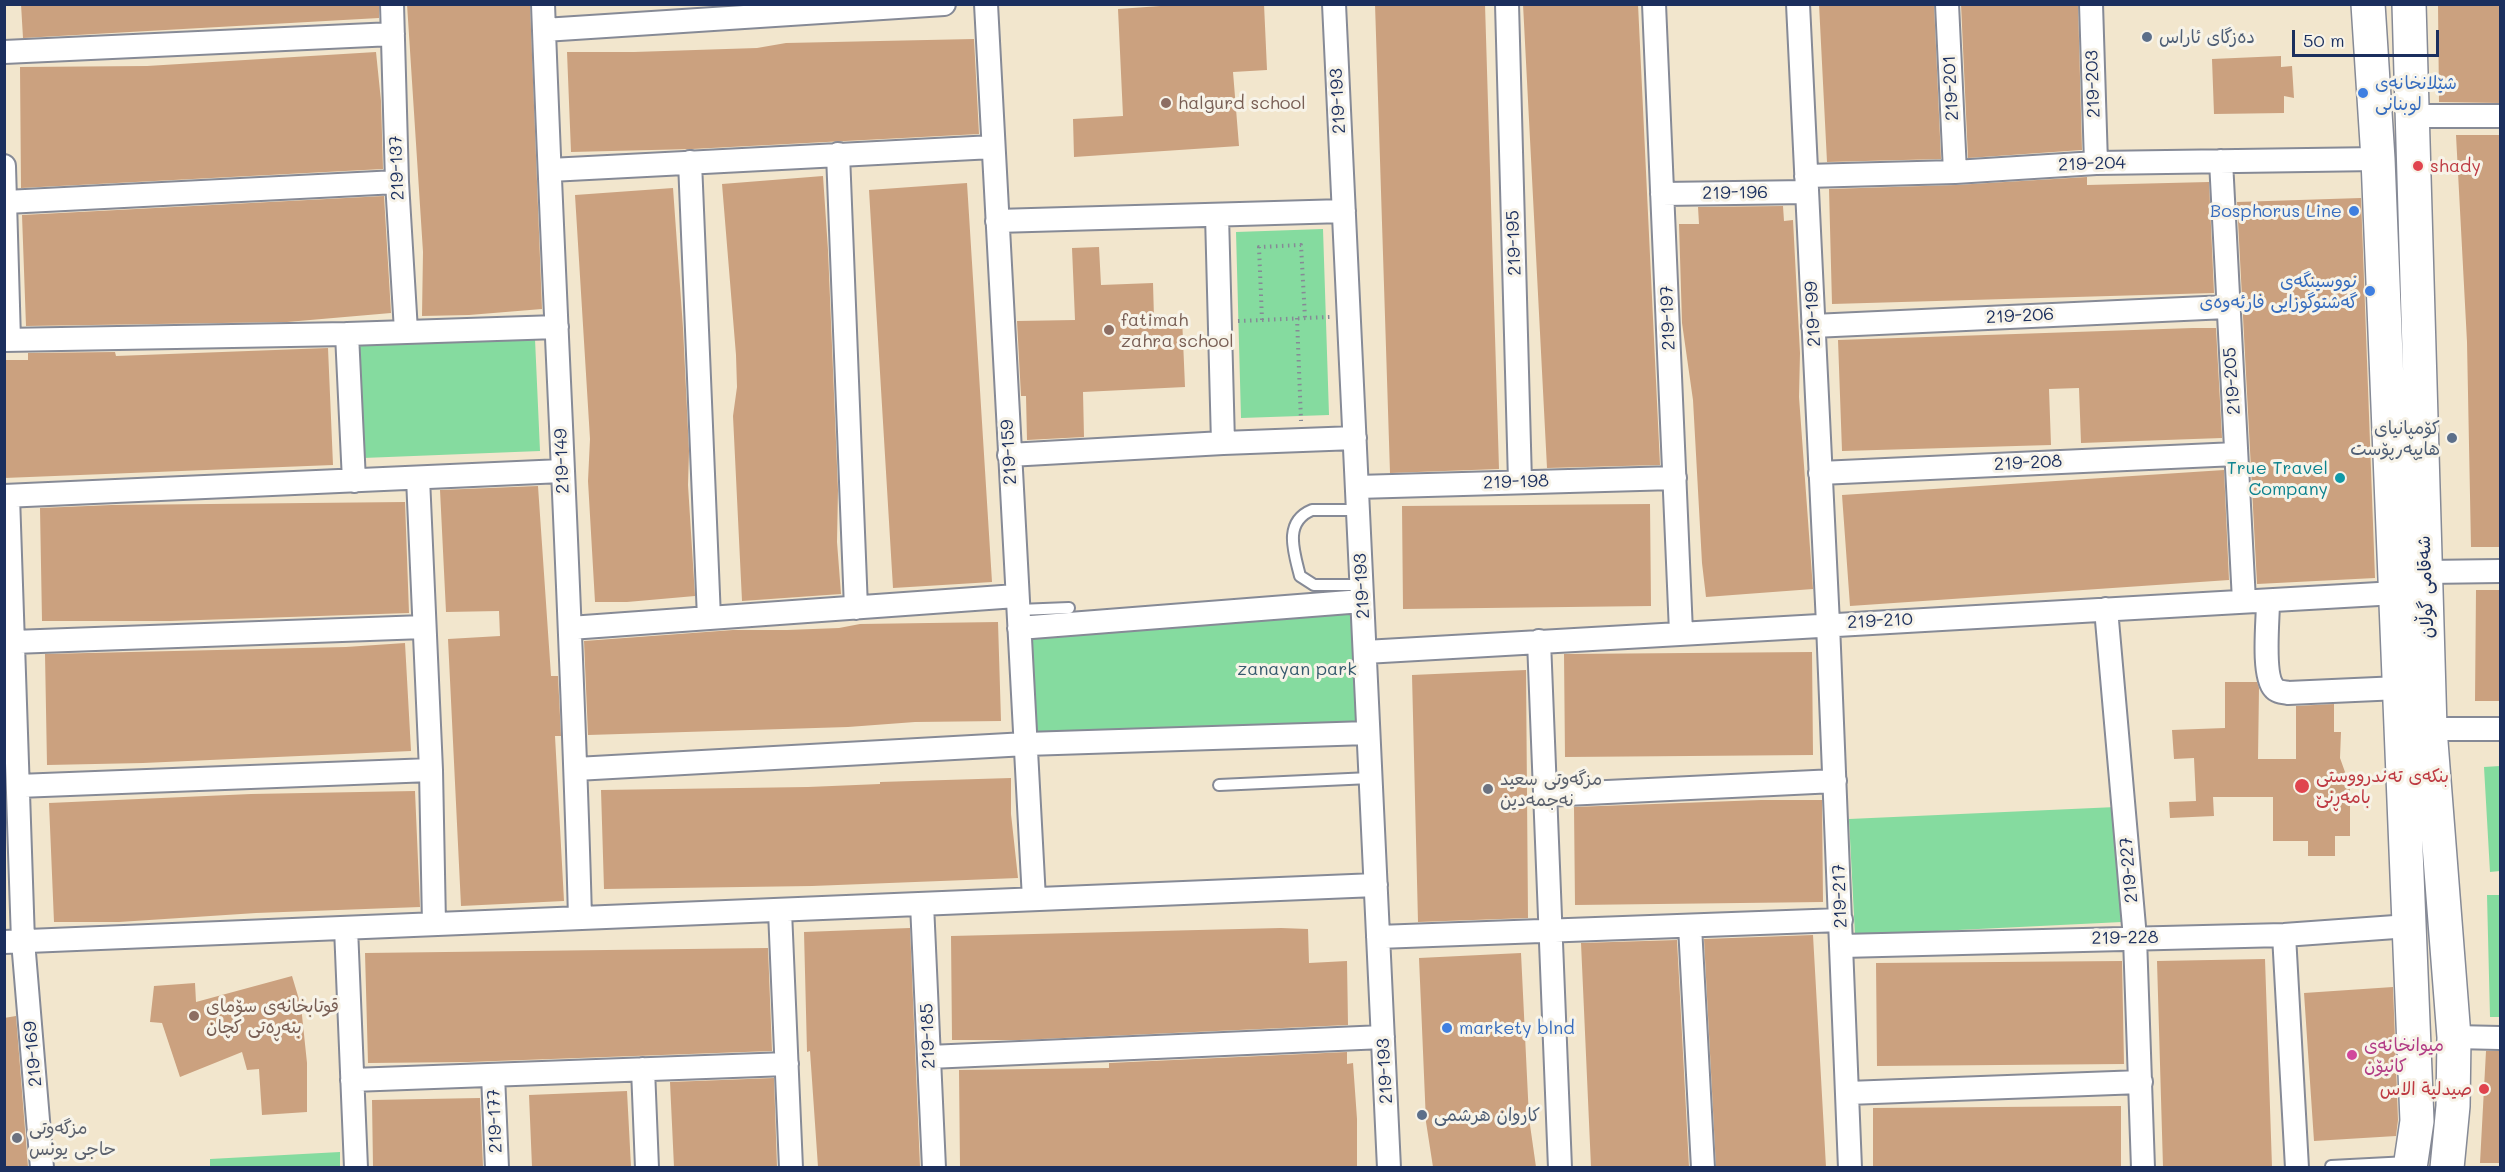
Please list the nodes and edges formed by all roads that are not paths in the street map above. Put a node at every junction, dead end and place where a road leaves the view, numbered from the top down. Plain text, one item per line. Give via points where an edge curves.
1 (392, 4) edge
2 (543, 4) edge
3 (944, 4) edge
4 (987, 4) edge
5 (1334, 4) edge
6 (1507, 4) edge
7 (1654, 4) edge
8 (1798, 4) edge
9 (1947, 4) edge
10 (2091, 4) edge
11 (2368, 4) edge
12 (2409, 4) edge
13 (544, 30) junction
14 (393, 34) junction
15 (4, 52) edge
16 (2412, 116) junction
17 (2500, 116) edge
18 (993, 147) junction
19 (838, 154) junction
20 (2378, 159) junction
21 (2221, 161) junction
22 (690, 162) junction
23 (2096, 163) junction
24 (4, 166) edge
25 (550, 170) junction
26 (1955, 172) junction
27 (397, 182) junction
28 (1806, 184) junction
29 (1662, 194) junction
30 (6, 202) edge
31 (1344, 211) junction
32 (1218, 215) junction
33 (997, 221) junction
34 (2227, 307) junction
35 (1813, 326) junction
36 (557, 327) junction
37 (406, 331) junction
38 (347, 334) junction
39 (7, 340) edge
40 (1354, 438) junction
41 (1223, 443) junction
42 (2236, 454) junction
43 (1009, 455) junction
44 (562, 471) junction
45 (1820, 473) junction
46 (418, 478) junction
47 (1675, 478) junction
48 (354, 481) junction
49 (1520, 482) junction
50 (1357, 487) junction
51 (6, 496) edge
52 (1358, 510) junction
53 (2500, 571) edge
54 (2426, 572) junction
55 (1362, 593) junction
56 (2396, 593) junction
57 (2244, 601) junction
58 (2268, 602) junction
59 (856, 608) junction
60 (1069, 608) dead end
61 (2106, 609) junction
62 (1017, 611) junction
63 (709, 618) junction
64 (1828, 624) junction
65 (424, 627) junction
66 (570, 628) junction
67 (1681, 632) junction
68 (1539, 641) junction
69 (13, 642) junction
70 (1365, 652) junction
71 (2399, 688) junction
72 (2430, 729) junction
73 (2500, 729) edge
74 (1368, 733) junction
75 (1026, 744) junction
76 (576, 769) junction
77 (431, 770) junction
78 (1370, 778) junction
79 (1835, 781) junction
80 (1219, 785) dead end
81 (18, 786) junction
82 (1545, 795) junction
83 (1376, 885) junction
84 (1034, 900) junction
85 (922, 904) junction
86 (780, 911) junction
87 (580, 918) junction
88 (1841, 920) junction
89 (434, 924) junction
90 (1690, 926) junction
91 (2409, 926) junction
92 (346, 928) junction
93 (1551, 931) junction
94 (2284, 936) junction
95 (1378, 937) junction
96 (2135, 938) junction
97 (14, 941) edge
98 (1842, 946) junction
99 (1383, 1037) junction
100 (2454, 1037) junction
101 (2500, 1038) edge
102 (929, 1057) junction
103 (787, 1064) junction
104 (643, 1069) junction
105 (493, 1075) junction
106 (352, 1080) junction
107 (2141, 1082) junction
108 (1848, 1093) junction
109 (2411, 1165) edge
110 (2331, 1166) dead end
111 (42, 1167) edge
112 (356, 1167) edge
113 (497, 1167) edge
114 (647, 1167) edge
115 (791, 1167) edge
116 (934, 1167) edge
117 (1389, 1167) edge
118 (1560, 1167) edge
119 (1703, 1167) edge
120 (1850, 1167) edge
121 (2144, 1167) edge
122 (2297, 1167) edge
123 (2447, 1167) edge

1 - 14 street, 219-137
2 - 13 street, 219-149
3 - 13 street
4 - 18 street, 219-159
5 - 31 street, 219-193
6 - 49 street, 219-195
7 - 29 street, 219-197
8 - 28 street, 219-199
9 - 26 street, 219-201
10 - 23 street, 219-203
11 - 20 main road, شەقامی گوڵان
12 - 16 main road, شەقامی گوڵان
13 - 25 street, 219-149
14 - 15 street
14 - 27 street, 219-137
16 - 17 street
16 - 54 main road, شەقامی گوڵان
18 - 19 street
18 - 33 street, 219-159
19 - 22 street
19 - 59 street
20 - 21 street, 219-204
20 - 56 main road, شەقامی گوڵان
21 - 23 street, 219-204
21 - 34 street, 219-205
22 - 25 street
22 - 63 street
23 - 26 street, 219-204
24 - 30 street
25 - 36 street, 219-149
26 - 28 street, 219-204
27 - 30 street
27 - 37 street, 219-137
28 - 29 street, 219-196
28 - 35 street, 219-199
29 - 47 street, 219-197
30 - 39 street
31 - 32 street
31 - 40 street, 219-193
32 - 33 street
32 - 41 street
33 - 43 street, 219-159
34 - 35 street, 219-206
34 - 42 street, 219-205
35 - 45 street, 219-199
36 - 37 street
36 - 44 street, 219-149
37 - 38 street
38 - 39 street
38 - 48 street
40 - 41 street
40 - 50 street, 219-193
41 - 43 street
42 - 45 street, 219-208
42 - 57 street, 219-205
43 - 62 street, 219-159
44 - 46 street
44 - 66 street, 219-149
45 - 64 street, 219-199
46 - 48 street
46 - 65 street
47 - 49 street, 219-198
47 - 67 street, 219-197
48 - 51 street
49 - 50 street, 219-198
50 - 52 street, 219-193
51 - 69 street, 219-169
52 - 55 street, 219-193
52 - 55 lane via 1305,513 1293,531 1293,549 1300,576 1314,585
53 - 54 street
54 - 72 main road, شەقامی گوڵان
55 - 62 street
55 - 70 street, 219-193
56 - 58 street, 219-210
56 - 71 main road, شەقامی گوڵان
57 - 58 street, 219-210
57 - 61 street, 219-210
58 - 71 street via 2268,673 2277,690 2288,693
59 - 62 street
59 - 63 street
60 - 62 lane
61 - 64 street, 219-210
61 - 96 street, 219-227
62 - 75 street, 219-159
63 - 66 street
64 - 67 street, 219-210
64 - 79 street, 219-217
65 - 69 street
65 - 77 street
66 - 76 street, 219-149
67 - 68 street, 219-210
68 - 70 street, 219-210
68 - 82 street
69 - 81 street, 219-169
70 - 74 street, 219-193
71 - 91 main road, شەقامی گوڵان
72 - 73 street
72 - 100 main road, شەقامی گوڵان
74 - 75 street
74 - 78 street, 219-193
75 - 76 street
75 - 84 street, 219-159
76 - 87 street, 219-149
77 - 81 street
77 - 89 street
78 - 80 lane
78 - 83 street, 219-193
79 - 82 street
79 - 88 street, 219-217
81 - 97 street, 219-169
82 - 93 street
83 - 84 street
83 - 95 street, 219-193
84 - 85 street
85 - 86 street
85 - 102 street, 219-185
86 - 87 street
86 - 103 street
87 - 89 street
88 - 90 street
88 - 98 street, 219-217
89 - 92 street
90 - 93 street
90 - 119 street
91 - 94 street, 219-228
91 - 109 main road, شەقامی گوڵان via 2417,1121
92 - 97 street
92 - 106 street
93 - 95 street
93 - 118 street
94 - 96 street, 219-228
94 - 122 street
95 - 99 street, 219-193
96 - 98 street, 219-228
96 - 107 street, 219-227
97 - 111 street, 219-169
98 - 108 street, 219-217
99 - 102 street
99 - 117 street, 219-193
100 - 101 street
100 - 123 main road, شەقامی گوڵان
102 - 116 street, 219-185
103 - 104 street
103 - 115 street
104 - 105 street
104 - 114 street
105 - 106 street
105 - 113 street, 219-177
106 - 112 street
107 - 108 street
107 - 121 street, 219-227
108 - 120 street, 219-217
109 - 110 lane

